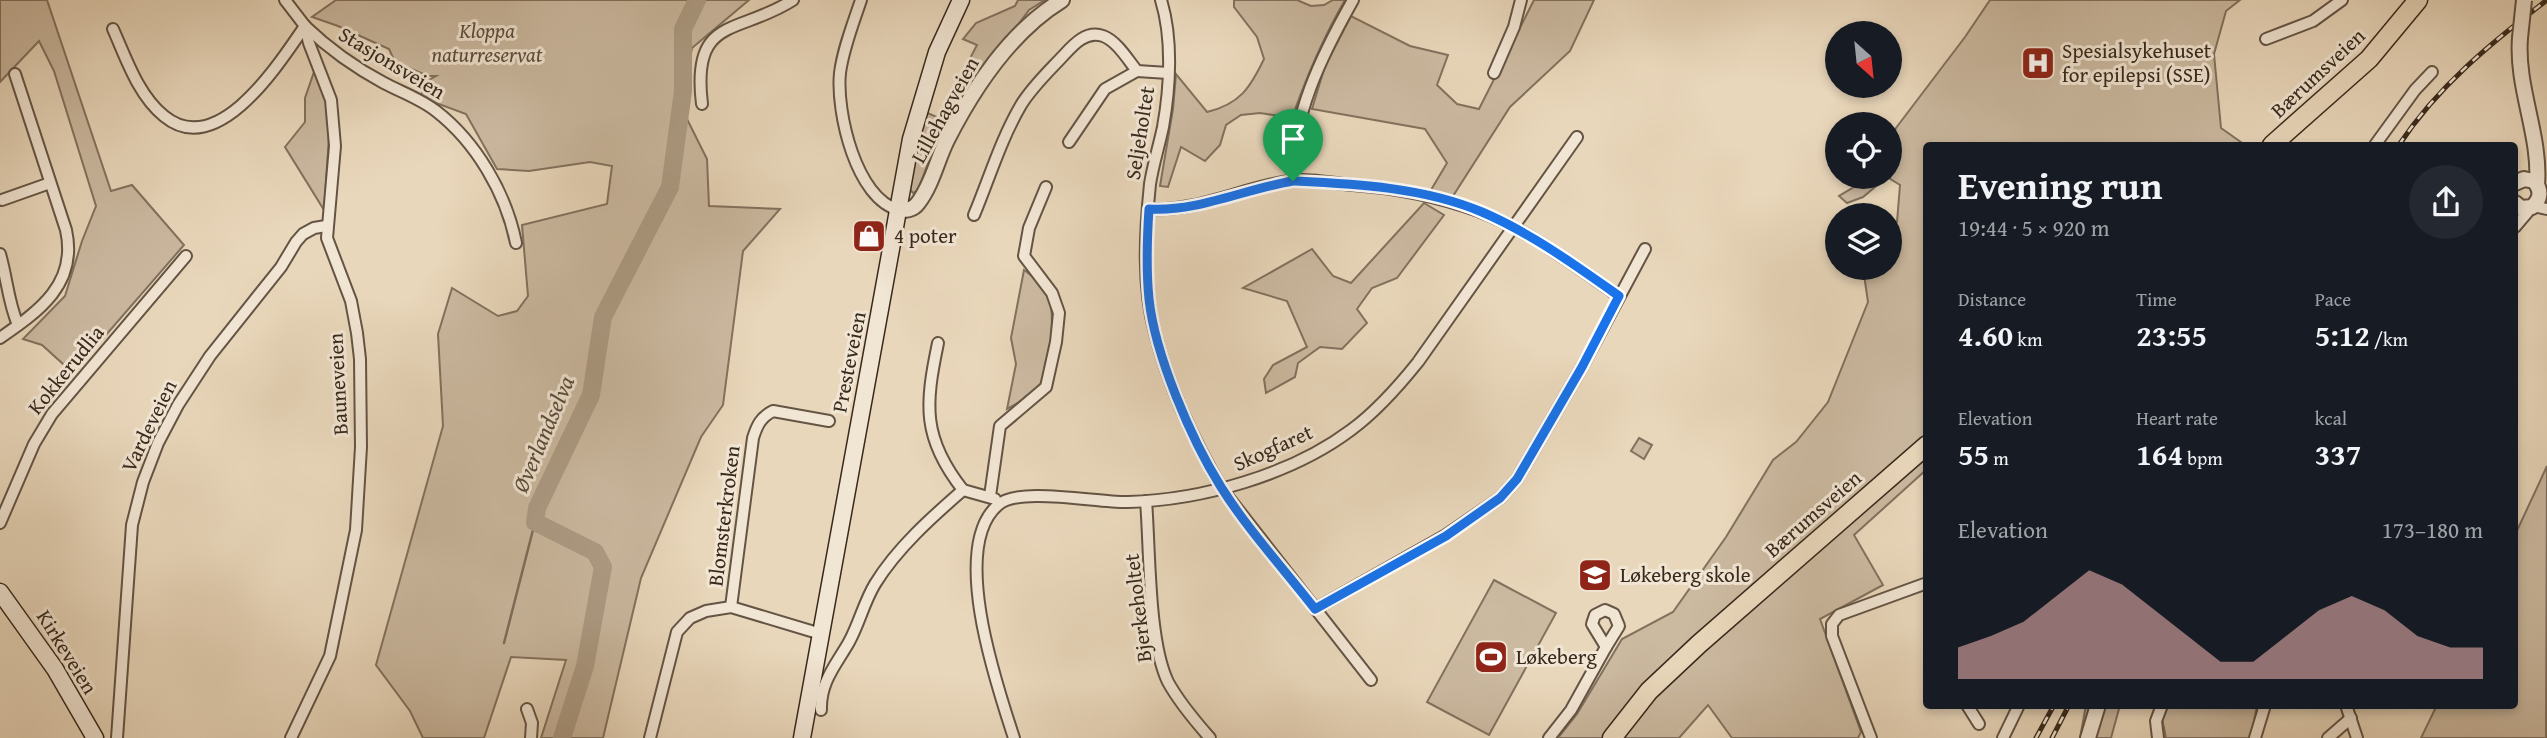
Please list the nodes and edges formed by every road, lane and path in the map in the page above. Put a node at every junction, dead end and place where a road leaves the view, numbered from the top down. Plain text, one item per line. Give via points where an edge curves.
1 (285, 0) edge
2 (793, 0) edge
3 (861, 0) edge
4 (961, 0) edge
5 (1062, 0) edge
6 (1161, 0) edge
7 (1353, 0) edge
8 (1521, 0) edge
9 (2342, 0) edge
10 (2418, 0) edge
11 (2524, 0) edge
12 (305, 26) junction
13 (113, 29) dead end
14 (2266, 39) dead end
15 (1137, 71) junction
16 (2432, 72) dead end
17 (1168, 73) junction
18 (1493, 73) dead end
19 (15, 74) dead end
20 (702, 104) dead end
21 (1577, 138) dead end
22 (1069, 142) dead end
23 (2275, 142) edge
24 (2377, 142) edge
25 (1293, 181) junction
26 (50, 183) junction
27 (1046, 187) dead end
28 (2532, 187) edge
29 (2, 200) dead end
30 (2518, 207) edge
31 (2537, 207) edge
32 (1149, 209) junction
33 (899, 210) junction
34 (974, 215) dead end
35 (2518, 224) edge
36 (326, 226) junction
37 (1512, 226) junction
38 (516, 243) dead end
39 (1646, 249) dead end
40 (0, 254) edge
41 (186, 256) dead end
42 (4, 293) edge
43 (1619, 296) junction
44 (18, 325) junction
45 (0, 338) edge
46 (938, 343) dead end
47 (829, 421) dead end
48 (1923, 448) edge
49 (1222, 489) junction
50 (963, 490) junction
51 (990, 496) junction
52 (1146, 500) junction
53 (1000, 502) junction
54 (0, 523) edge
55 (1923, 584) edge
56 (0, 592) edge
57 (731, 607) junction
58 (1315, 609) junction
59 (821, 634) junction
60 (1606, 647) dead end
61 (1371, 680) dead end
62 (527, 709) dead end
63 (1970, 709) edge
64 (2017, 709) edge
65 (2097, 709) edge
66 (2160, 709) edge
67 (2264, 709) edge
68 (2348, 709) edge
69 (821, 710) dead end
70 (2351, 718) junction
71 (1979, 724) dead end
72 (95, 738) edge
73 (117, 738) edge
74 (291, 738) edge
75 (531, 738) edge
76 (650, 738) edge
77 (802, 738) edge
78 (1014, 738) edge
79 (1210, 738) edge
80 (1549, 738) edge
81 (1612, 738) edge
82 (1871, 738) edge
83 (2003, 738) edge
84 (2088, 738) edge
85 (2158, 738) edge
86 (2255, 738) edge
87 (2328, 738) edge
88 (2357, 738) edge

1 - 12 street, Stasjonsveien
2 - 20 street via 720,33 711,43 699,72
3 - 33 street via 843,59 840,96 863,179 889,208
4 - 33 main road, Presteveien via 937,52 920,107
5 - 33 street, Lillehagveien via 1033,22 990,69 947,141 920,201 911,209
6 - 17 street, Seljeholtet
7 - 25 street via 1304,110 1293,144
8 - 18 street
9 - 14 street via 2313,21
10 - 23 main road, Bærumsveien via 2369,59
11 - 28 street, bridge via 2521,77 2538,170
12 - 13 street via 242,106 213,122 191,127 164,117 152,104
12 - 36 street, Bauneveien via 334,121
12 - 38 street, Stasjonsveien via 335,53 435,109 453,125 488,170
15 - 17 street, Seljeholtet
15 - 22 street, Seljeholtet via 1105,89
15 - 34 street, Seljeholtet via 1105,36 1094,34 1075,43 1020,107
16 - 24 street
17 - 32 street, Seljeholtet
19 - 26 street
21 - 37 street, Skogfaret
25 - 32 street via 1186,209
25 - 37 street via 1423,194
26 - 29 street
26 - 44 street via 66,230 68,255 61,281 46,303
27 - 51 street via 1029,228 1024,256 1052,293 1059,313 1056,342 1046,387 1000,426
28 - 31 street via 2540,196
30 - 31 street
31 - 35 street
32 - 49 street, Seljeholtet via 1147,267 1154,331 1183,410
33 - 59 main road, Presteveien
36 - 73 street, Vardeveien via 303,234 296,242 202,366 158,443 132,525
36 - 74 street, Bauneveien via 330,250 351,301 360,359 359,507 330,656
37 - 43 street
37 - 49 street, Skogfaret via 1418,362 1352,430 1322,448
39 - 43 street
40 - 42 street
41 - 54 street, Kokkerudlia via 52,414
42 - 44 street
43 - 58 street via 1517,479 1500,498 1446,536
44 - 45 street
46 - 50 street via 929,386 929,425 951,475
47 - 57 street, Blomsterkroken via 773,411 757,426
48 - 81 main road, Bærumsveien via 1681,660
49 - 52 street, Skogfaret
49 - 58 street, Seljeholtet
50 - 51 street
50 - 69 street via 919,532 874,586 850,640 824,682
51 - 53 street
52 - 53 street, Skogfaret via 1097,502 1038,496
52 - 79 street, Bjerkeholtet via 1159,653 1168,681
53 - 78 street via 980,537 976,567 987,650
55 - 82 street via 1839,615 1832,624 1832,636
56 - 72 main road, Kirkeveien via 48,659
57 - 59 street, Blomsterkroken
57 - 76 street, Blomsterkroken via 698,614 677,632
58 - 61 street, Seljeholtet
59 - 77 main road, Presteveien
60 - 80 street
62 - 75 street
63 - 71 street
64 - 83 street
65 - 84 street
66 - 85 street
67 - 86 street
68 - 70 street
70 - 87 street
70 - 88 street

